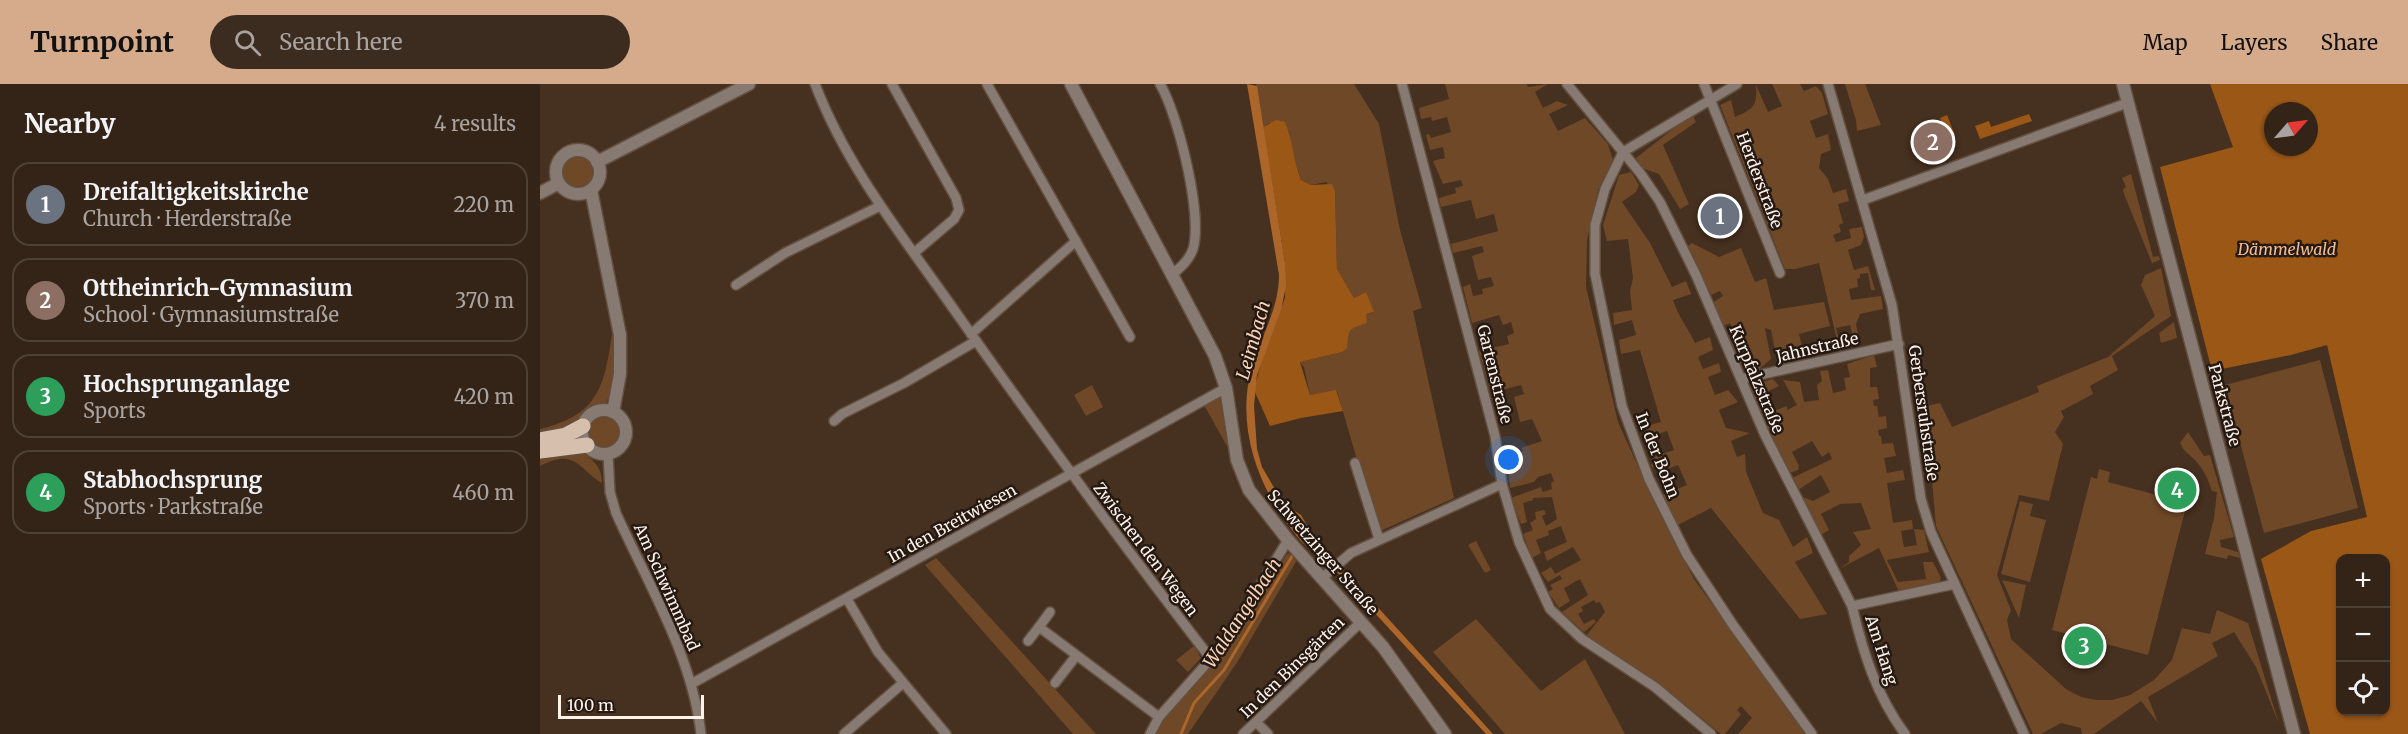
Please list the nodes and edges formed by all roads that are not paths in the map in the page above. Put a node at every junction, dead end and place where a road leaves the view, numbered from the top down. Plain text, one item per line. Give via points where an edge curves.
1 (749, 84) edge
2 (815, 84) edge
3 (892, 84) edge
4 (987, 84) edge
5 (1071, 84) edge
6 (1160, 84) edge
7 (1402, 84) edge
8 (1567, 84) edge
9 (1704, 84) edge
10 (1737, 84) edge
11 (1828, 84) edge
12 (2123, 84) edge
13 (1711, 99) junction
14 (2127, 103) junction
15 (1623, 152) junction
16 (597, 162) junction
17 (559, 183) junction
18 (591, 190) junction
19 (540, 193) edge
20 (576, 194) junction
21 (1863, 200) junction
22 (880, 206) junction
23 (597, 227) junction
24 (1076, 241) junction
25 (914, 253) junction
26 (1780, 273) dead end
27 (1173, 274) junction
28 (736, 285) dead end
29 (1130, 337) dead end
30 (973, 338) junction
31 (1899, 344) junction
32 (1741, 379) junction
33 (1226, 388) junction
34 (613, 412) junction
35 (834, 422) dead end
36 (583, 426) junction
37 (540, 440) edge
38 (587, 445) junction
39 (540, 452) edge
40 (608, 454) junction
41 (1356, 463) dead end
42 (1071, 474) junction
43 (1502, 484) junction
44 (1379, 539) junction
45 (1290, 542) junction
46 (1327, 574) junction
47 (1955, 584) junction
48 (848, 599) junction
49 (1852, 606) junction
50 (1050, 612) dead end
51 (1361, 622) junction
52 (1039, 627) junction
53 (1028, 641) dead end
54 (1076, 656) junction
55 (1211, 659) junction
56 (903, 683) junction
57 (1055, 683) dead end
58 (692, 684) junction
59 (1159, 717) junction
60 (1256, 722) junction
61 (701, 734) edge
62 (844, 734) edge
63 (946, 734) edge
64 (1150, 734) edge
65 (1243, 734) edge
66 (1268, 734) edge
67 (1445, 734) edge
68 (1711, 734) edge
69 (1812, 734) edge
70 (1905, 734) edge
71 (2024, 734) edge
72 (2294, 734) edge

1 - 16 street
2 - 22 street, Zwischen den Wegen via 837,137
3 - 25 street via 953,192 959,210 954,219
4 - 24 street
5 - 27 street, Schwetzinger Straße
6 - 27 street via 1175,116 1182,145 1194,228 1193,248 1187,261
7 - 43 street, Gartenstraße via 1496,436
8 - 15 street, Kurpfalzstraße
9 - 13 street, Herderstraße
10 - 13 street
11 - 21 street, Gerbersruhstraße
12 - 14 street, Parkstraße
13 - 15 street
13 - 26 street, Herderstraße
14 - 21 street
14 - 72 street, Parkstraße
15 - 32 street, Kurpfalzstraße via 1673,226
15 - 69 street, In der Bohn via 1605,189 1595,225 1595,274 1622,406 1649,479 1687,555
16 - 17 street via 585,152 570,152 561,158 557,168
16 - 18 street via 599,177
17 - 19 street
17 - 20 street
18 - 20 street
18 - 23 street
20 - 23 street
21 - 31 street, Gerbersruhstraße
22 - 25 street, Zwischen den Wegen
22 - 28 street via 785,253
23 - 34 street via 620,335 620,374
24 - 29 street
24 - 30 street
25 - 30 street, Zwischen den Wegen
27 - 33 street, Schwetzinger Straße via 1215,356
30 - 35 street
30 - 42 street, Zwischen den Wegen
31 - 32 street, Jahnstraße
31 - 47 street, Gerbersruhstraße via 1922,499 1931,532
32 - 49 street, Kurpfalzstraße via 1765,435
33 - 42 street, In den Breitwiesen
33 - 45 street, Schwetzinger Straße via 1241,473 1262,510
34 - 36 street via 592,414
34 - 40 street via 622,420 625,436 621,446
36 - 37 main road via 567,435
36 - 38 street
38 - 39 main road
38 - 40 street via 596,453
40 - 58 street, Am Schwimmbad via 615,513
41 - 44 street
42 - 48 street, In den Breitwiesen
42 - 55 street, Zwischen den Wegen
43 - 44 street
43 - 68 street, Gartenstraße via 1519,542 1550,609 1582,639 1655,687
44 - 46 street via 1344,558
45 - 46 street, Schwetzinger Straße
45 - 55 street
46 - 51 street, Schwetzinger Straße
47 - 49 street
47 - 71 street, Gerbersruhstraße
48 - 56 street via 878,652
48 - 58 street, In den Breitwiesen
49 - 70 street, Am Hang via 1869,672 1889,713
50 - 52 street
51 - 60 street, In den Binsgärten
51 - 67 street, Schwetzinger Straße
52 - 53 street
52 - 54 street
54 - 57 street
54 - 59 street
55 - 59 street
56 - 62 street
56 - 63 street
58 - 61 street, Am Schwimmbad
59 - 64 street
60 - 65 street, In den Binsgärten
60 - 66 street

